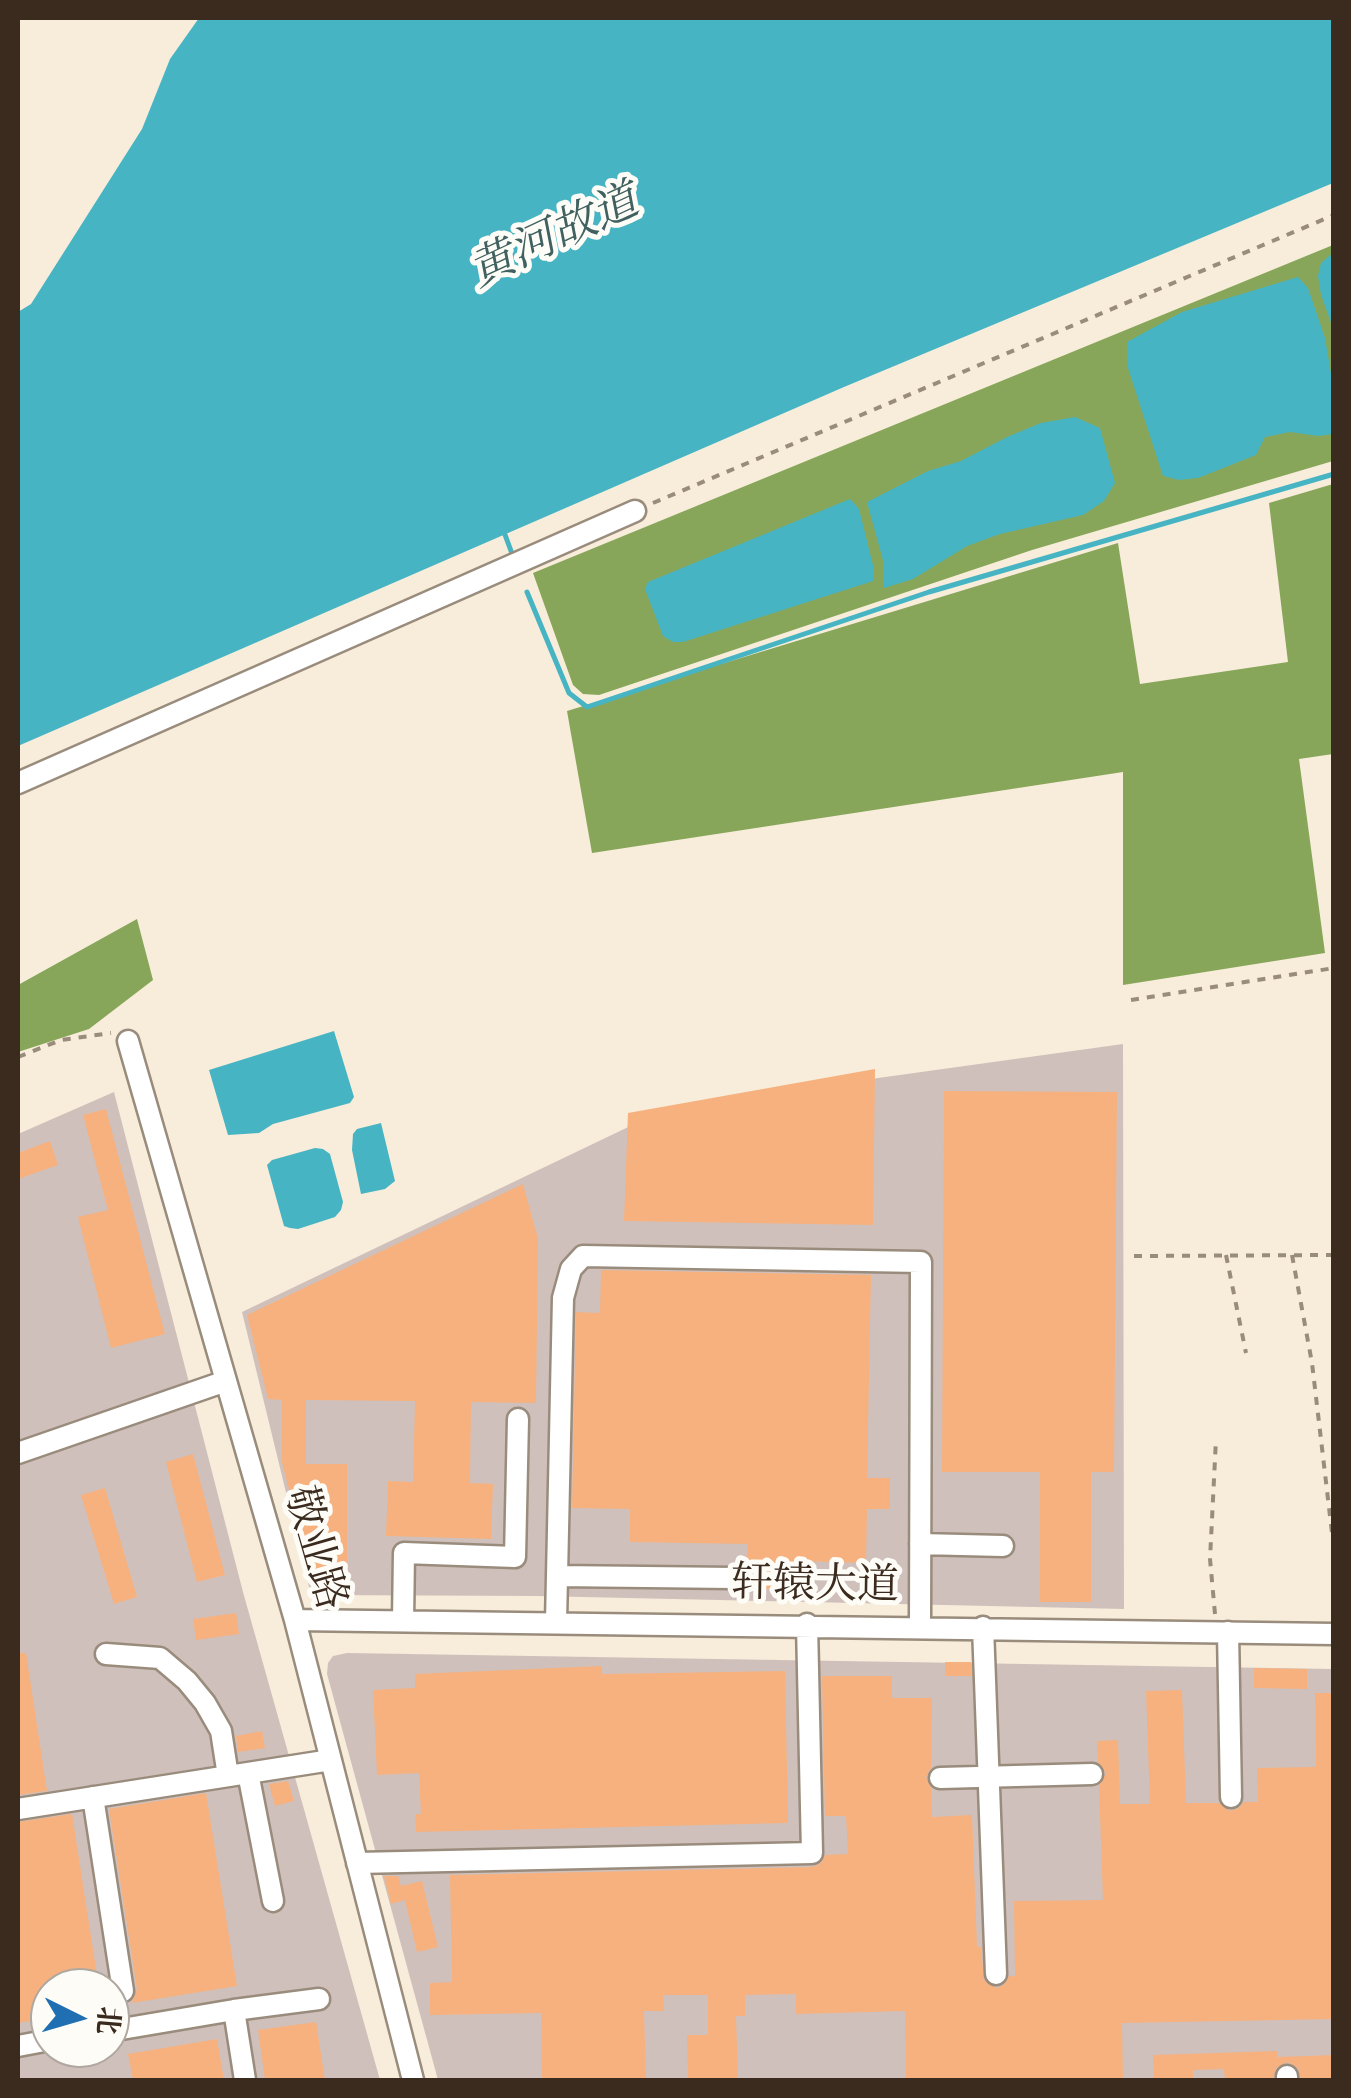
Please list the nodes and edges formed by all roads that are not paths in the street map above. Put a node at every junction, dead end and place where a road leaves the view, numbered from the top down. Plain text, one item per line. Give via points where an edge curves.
1 (635, 511) road end
2 (18, 783) edge
3 (128, 1042) road end
4 (226, 1381) junction
5 (518, 1419) dead end
6 (18, 1453) edge
7 (920, 1544) junction
8 (1002, 1546) dead end
9 (557, 1576) junction
10 (734, 1578) dead end
11 (295, 1620) junction
12 (403, 1621) junction
13 (556, 1622) junction
14 (807, 1624) junction
15 (920, 1626) junction
16 (983, 1627) junction
17 (1222, 1632) junction
18 (1334, 1634) edge
19 (106, 1654) dead end
20 (331, 1760) junction
21 (1092, 1774) dead end
22 (238, 1775) junction
23 (988, 1777) junction
24 (940, 1778) dead end
25 (93, 1797) junction
26 (1231, 1797) dead end
27 (18, 1809) edge
28 (358, 1864) junction
29 (272, 1901) dead end
30 (119, 1968) edge
31 (996, 1974) dead end
32 (319, 1999) dead end
33 (234, 2010) junction
34 (130, 2027) edge
35 (246, 2080) edge
36 (413, 2080) edge

1 - 2 street
3 - 4 street, 敬业路
4 - 6 street
4 - 11 street, 敬业路
5 - 12 street via 515,1557 404,1553
7 - 8 street
7 - 9 street via 922,1262 584,1256 571,1269 563,1298
7 - 15 street
9 - 10 street
9 - 13 street
11 - 12 street, 轩辕大道
11 - 20 street, 敬业路
12 - 13 street, 轩辕大道
13 - 14 street, 轩辕大道
14 - 15 street, 轩辕大道
14 - 28 street via 812,1853
15 - 16 street, 轩辕大道
16 - 17 street, 轩辕大道
16 - 23 street
17 - 18 street, 轩辕大道
17 - 26 street
19 - 22 street via 160,1658 187,1682 221,1731
20 - 22 street
20 - 28 street, 敬业路
21 - 23 street
22 - 25 street
22 - 29 street
23 - 24 street
23 - 31 street
25 - 27 street
25 - 30 street
28 - 36 street, 敬业路
32 - 33 street
33 - 34 street
33 - 35 street

